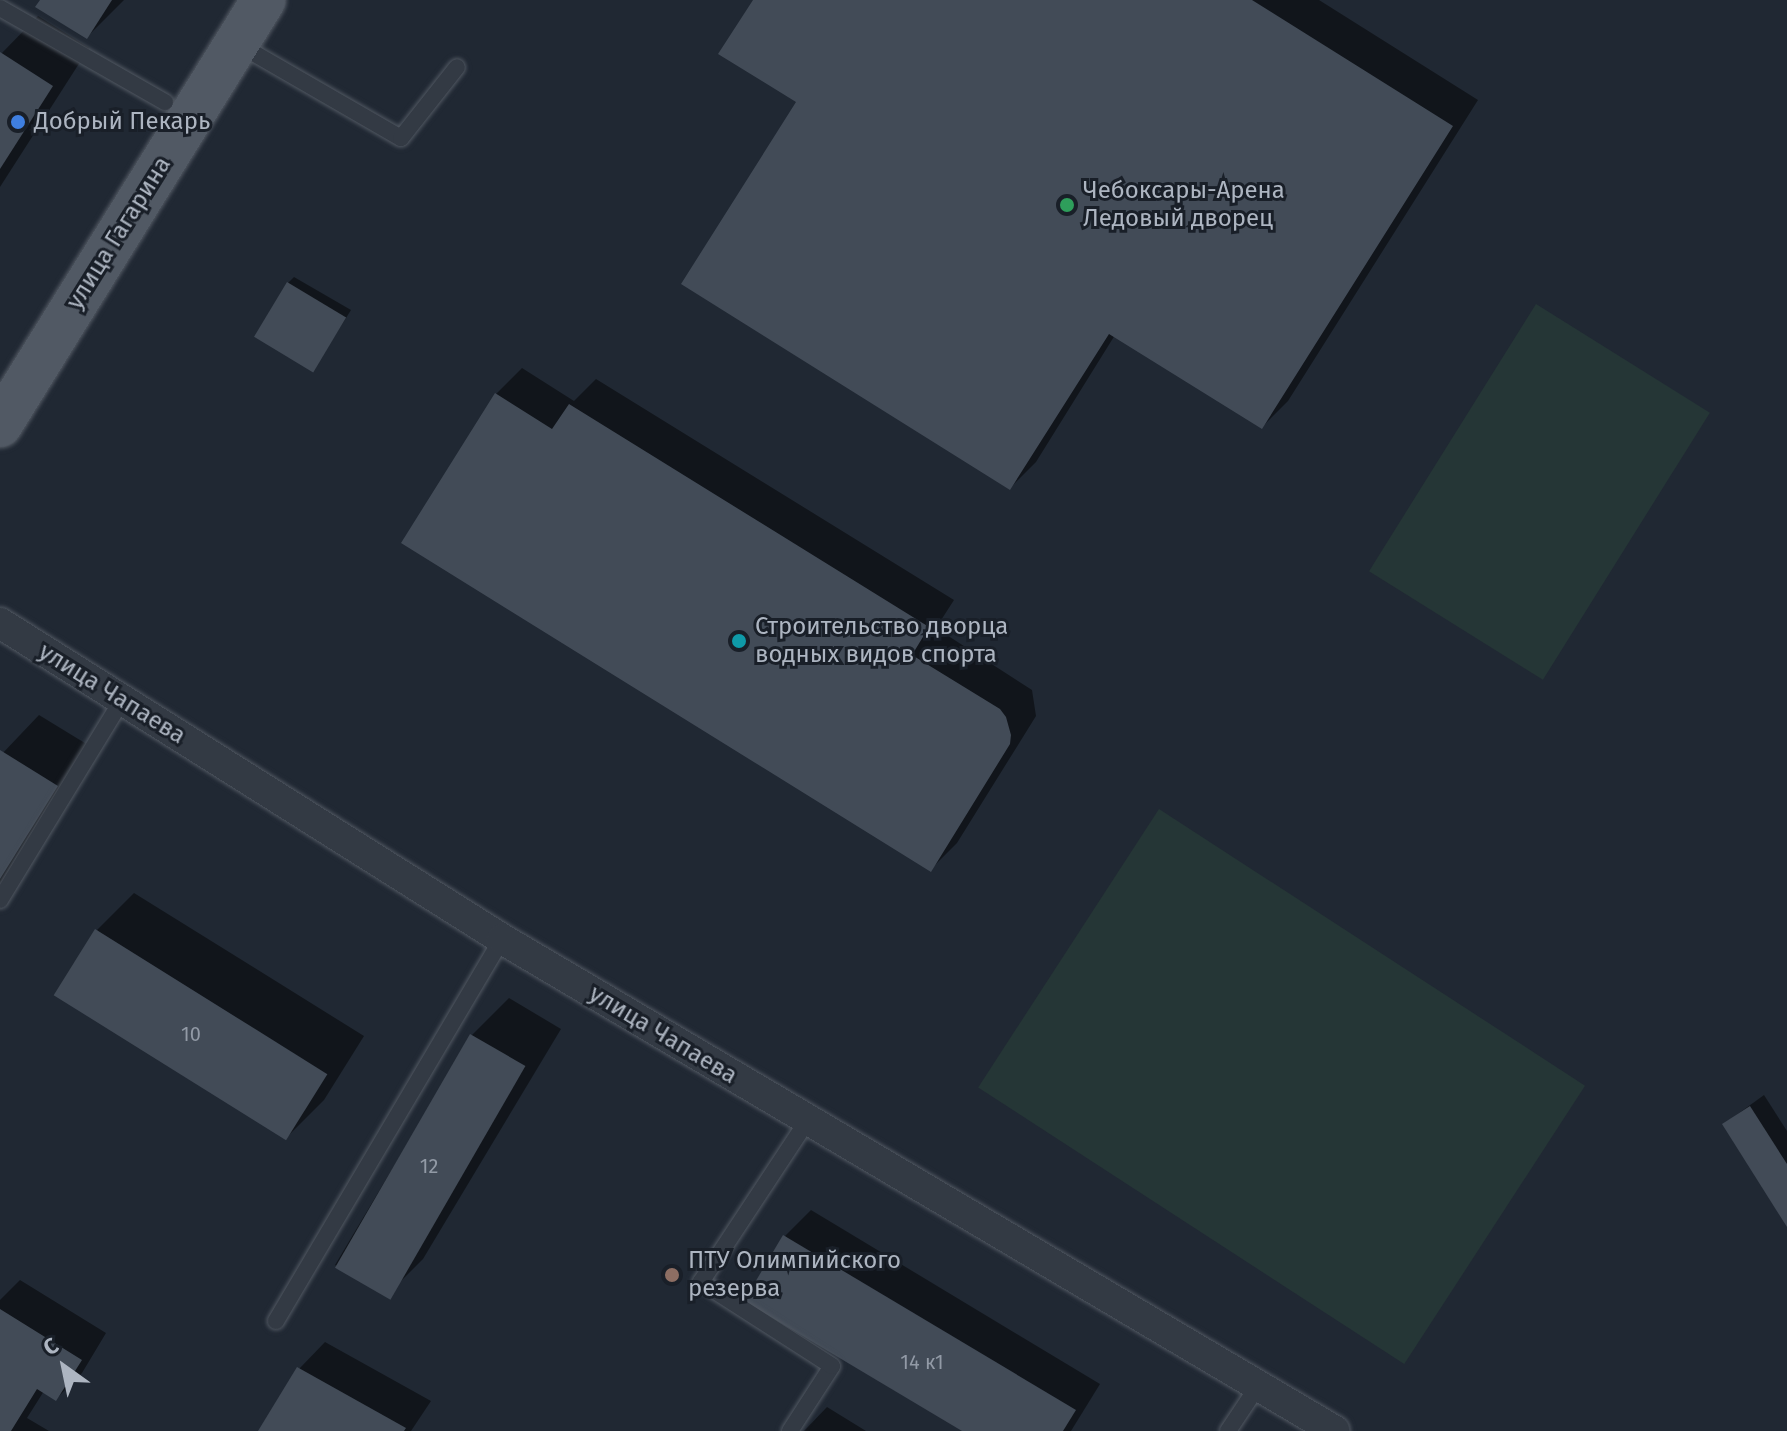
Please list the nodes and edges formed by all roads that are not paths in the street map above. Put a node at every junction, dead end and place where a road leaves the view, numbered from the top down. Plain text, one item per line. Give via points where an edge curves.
1 (263, 0) edge
2 (2, 8) edge
3 (225, 24) edge
4 (457, 67) dead end
5 (165, 102) junction
6 (0, 368) edge
7 (0, 425) edge
8 (0, 623) edge
9 (122, 700) junction
10 (0, 900) edge
11 (502, 939) junction
12 (807, 1121) junction
13 (276, 1321) dead end
14 (1258, 1386) junction
15 (790, 1431) edge
16 (1228, 1431) edge
17 (1335, 1431) edge

1 - 3 main road, улица Гагарина
2 - 5 lane
3 - 4 lane via 401,138
3 - 5 main road, улица Гагарина
3 - 7 main road, улица Гагарина
5 - 6 main road, улица Гагарина
8 - 9 street, улица Чапаева
9 - 10 lane
9 - 11 street, улица Чапаева
11 - 12 street, улица Чапаева
11 - 13 lane
12 - 14 street, улица Чапаева
12 - 15 lane via 701,1282 832,1366
14 - 16 lane
14 - 17 street, улица Чапаева

